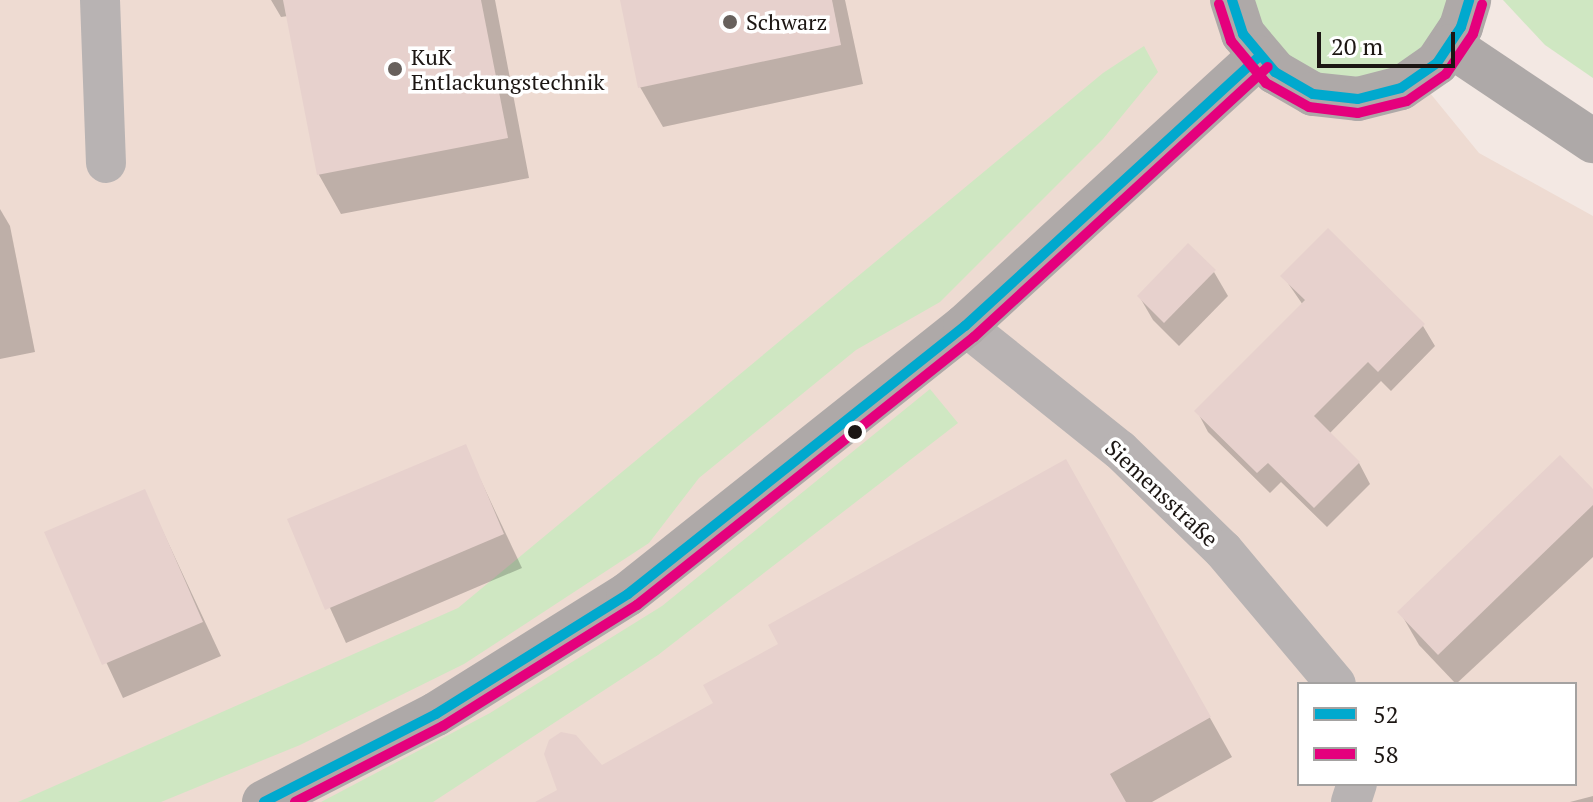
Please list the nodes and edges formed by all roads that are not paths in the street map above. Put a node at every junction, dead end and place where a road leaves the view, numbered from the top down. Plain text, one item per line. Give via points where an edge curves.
1 (100, 0) edge
2 (1232, 0) edge
3 (1469, 0) edge
4 (1451, 46) junction
5 (1259, 57) junction
6 (1593, 141) edge
7 (106, 163) dead end
8 (965, 326) junction
9 (1334, 682) edge
10 (264, 802) edge

1 - 7 street
2 - 5 main road via 1243,34
3 - 4 main road
4 - 5 main road via 1410,83 1358,99 1313,94
4 - 6 main road
5 - 8 main road
8 - 9 street, Siemensstraße via 1120,450 1223,550
8 - 10 main road via 628,594 436,714

